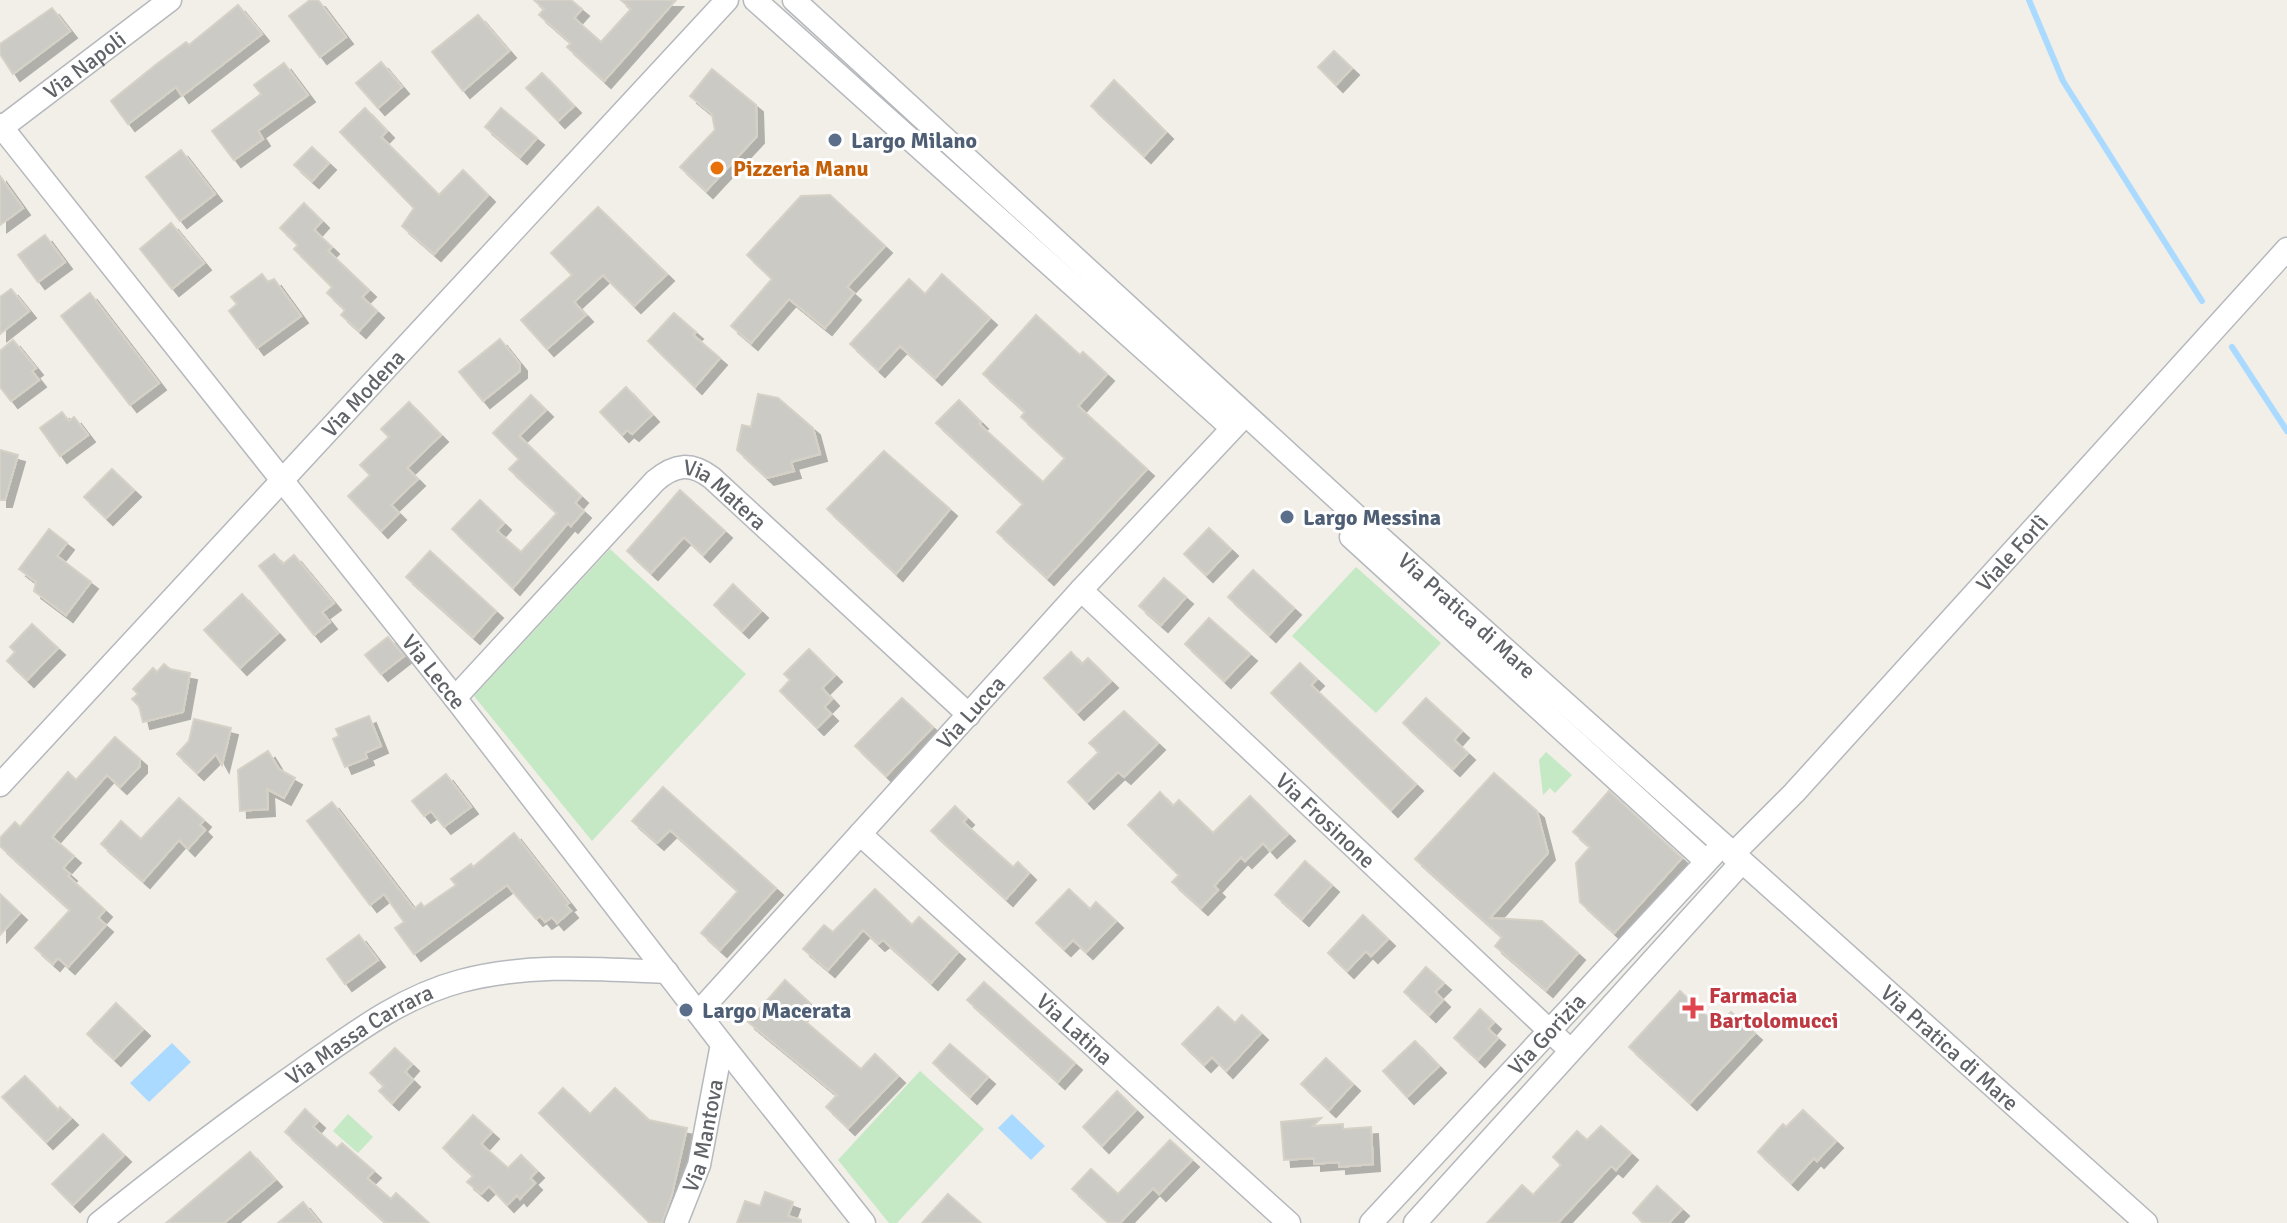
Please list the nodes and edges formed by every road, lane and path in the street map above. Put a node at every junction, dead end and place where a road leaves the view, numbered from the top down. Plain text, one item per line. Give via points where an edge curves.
1 (170, 0) edge
2 (727, 0) edge
3 (755, 0) edge
4 (794, 0) edge
5 (1, 127) edge
6 (2287, 249) edge
7 (1238, 422) junction
8 (283, 481) junction
9 (1351, 537) dead end
10 (1081, 590) junction
11 (455, 698) junction
12 (969, 715) junction
13 (0, 785) edge
14 (860, 834) junction
15 (1725, 856) junction
16 (667, 972) junction
17 (698, 1013) junction
18 (1549, 1030) junction
19 (722, 1044) junction
20 (1570, 1050) junction
21 (1423, 1220) edge
22 (99, 1223) edge
23 (676, 1223) edge
24 (864, 1223) edge
25 (1289, 1223) edge
26 (1371, 1223) edge
27 (2146, 1223) edge

1 - 5 street, Via Napoli
2 - 8 street, Via Modena
3 - 7 street
4 - 7 street, Via Pratica di Mare
5 - 8 street, Via Lecce
6 - 15 street, Viale Forlì via 1794,793
7 - 10 street, Via Lucca
7 - 15 street, Via Pratica di Mare
8 - 11 street, Via Lecce
8 - 13 street, Via Modena
9 - 15 street
10 - 12 street, Via Lucca
10 - 18 street, Via Frosinone
11 - 12 street, Via Matera via 655,481 684,465 712,478
11 - 16 street, Via Lecce
12 - 14 street, Via Lucca
14 - 17 street, Via Lucca
14 - 25 street, Via Latina
15 - 18 street, Via Gorizia
15 - 20 street, Via Gorizia
15 - 27 street, Via Pratica di Mare
16 - 17 street, Via Lecce
16 - 22 street, Via Massa Carrara via 577,968 504,973 457,982 404,1002 241,1112
17 - 19 street, Via Lecce
18 - 20 street, Via Frosinone
18 - 26 street, Via Gorizia
19 - 23 street, Via Mantova via 699,1165
19 - 24 street, Via Lecce
20 - 21 street, Via Gorizia

